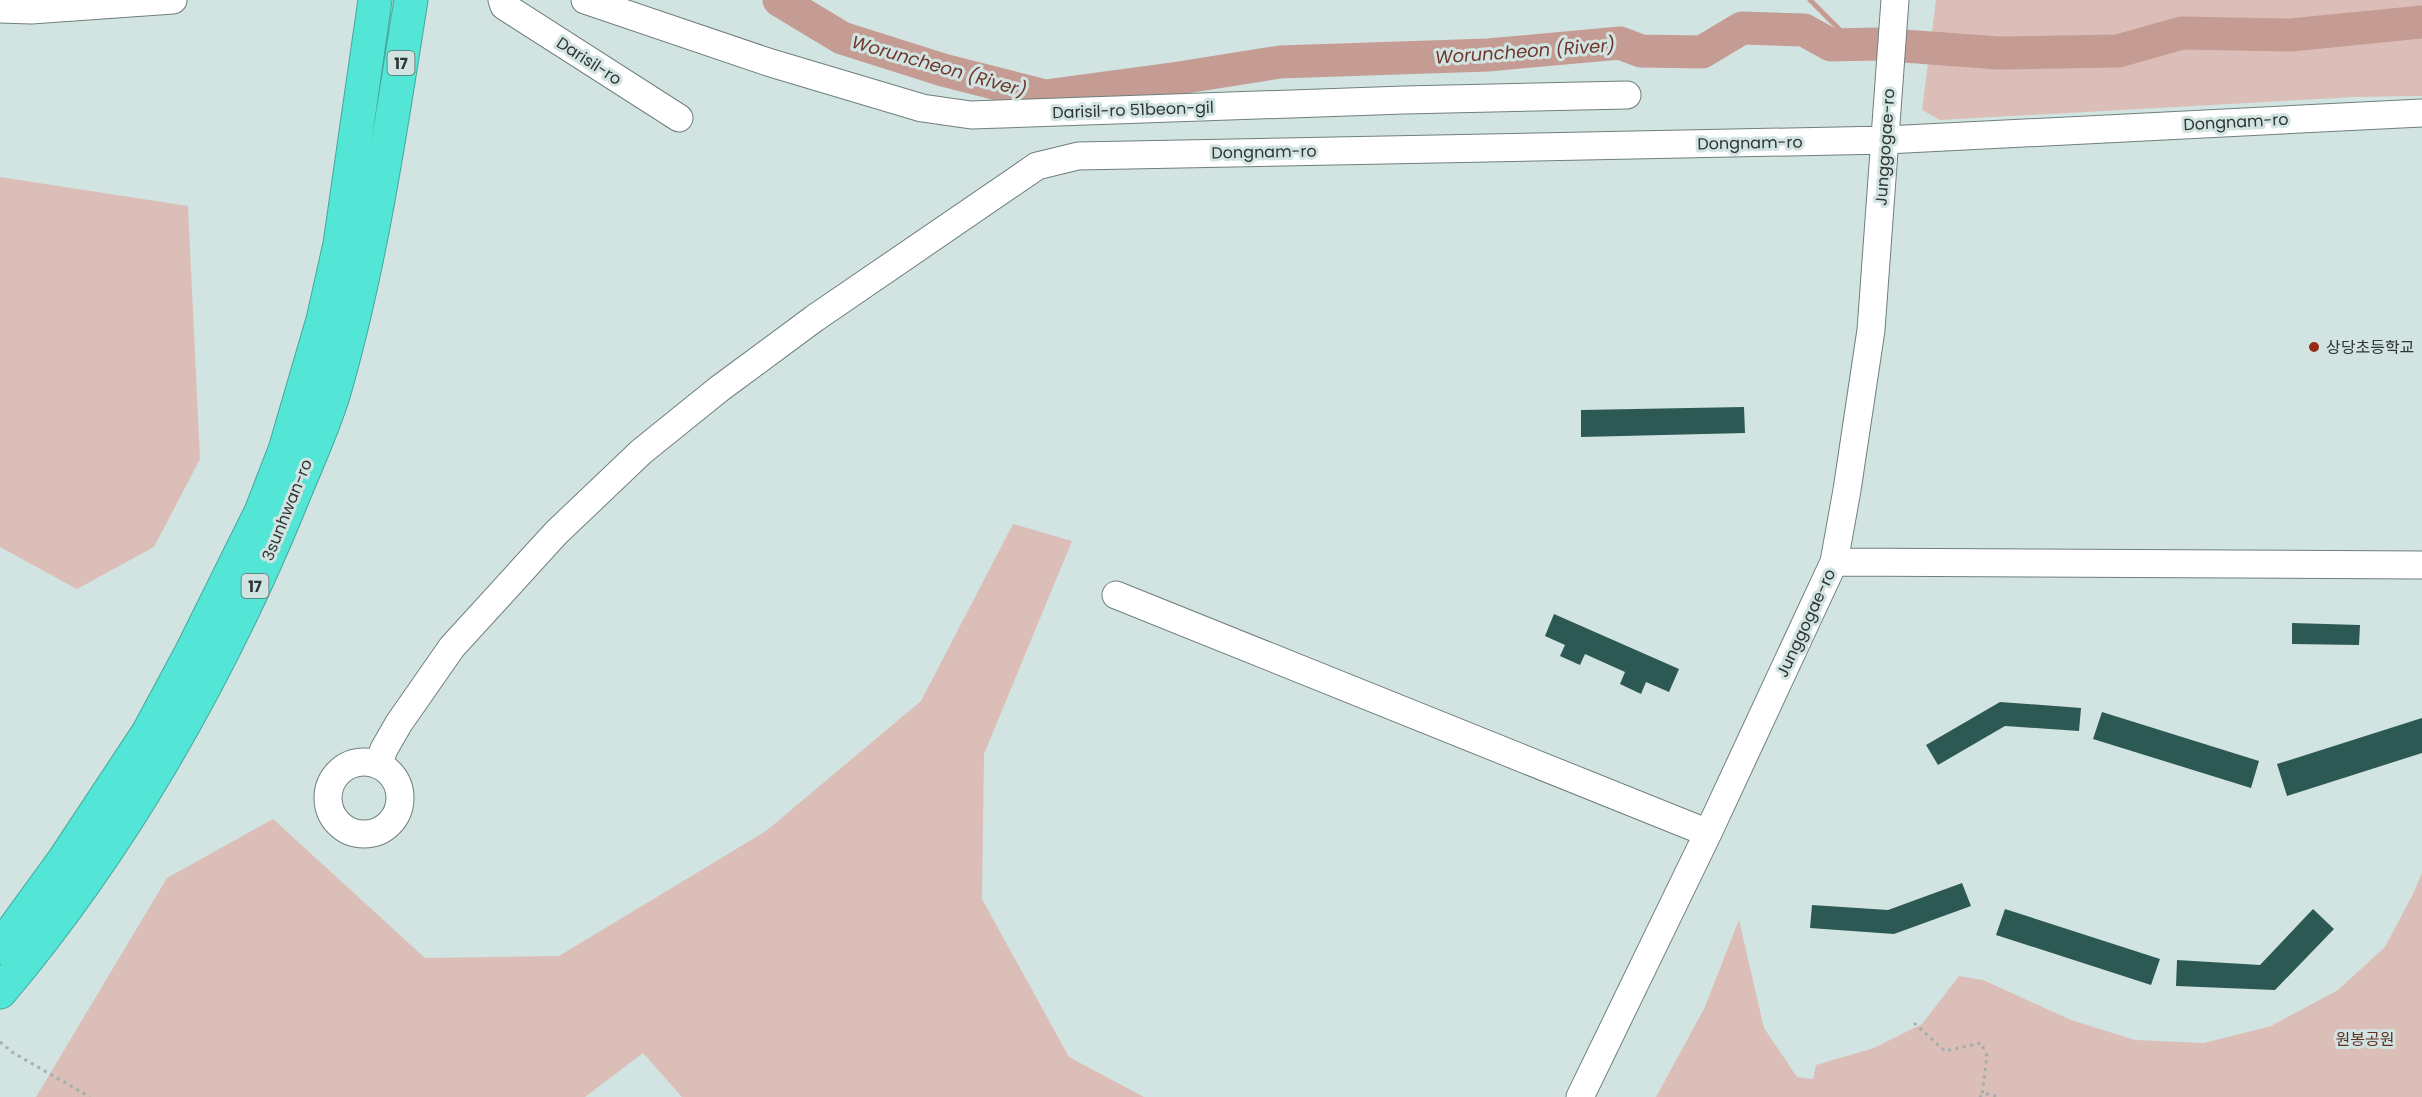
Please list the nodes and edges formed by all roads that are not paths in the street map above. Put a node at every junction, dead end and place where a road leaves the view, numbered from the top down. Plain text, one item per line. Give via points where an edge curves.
1 (172, 0) edge
2 (375, 0) edge
3 (411, 0) edge
4 (502, 0) edge
5 (585, 0) edge
6 (1894, 0) edge
7 (0, 9) edge
8 (1627, 95) dead end
9 (2422, 113) edge
10 (679, 118) dead end
11 (1886, 140) junction
12 (1834, 562) junction
13 (2422, 565) edge
14 (1116, 595) dead end
15 (378, 765) dead end
16 (1708, 833) junction
17 (0, 948) edge
18 (0, 992) edge
19 (1580, 1097) edge

1 - 7 street
2 - 17 highway, 3sunhwan-ro / 17 via 340,244 323,320 285,450 261,512 148,733
3 - 18 highway, 3sunhwan-ro / 17 via 352,327 333,395 306,465 246,607 212,675 129,814 72,899
4 - 10 street, Darisil-ro via 504,6
5 - 8 street, Darisil-ro 51beon-gil via 771,63 922,108 971,115
6 - 11 street, Junggogae-ro
9 - 11 street, Dongnam-ro
11 - 12 street, Junggogae-ro via 1871,330
11 - 15 street, Dongnam-ro via 1078,156 1037,166 815,318 641,452 556,533 452,647 399,723
12 - 13 street
12 - 16 street, Junggogae-ro
14 - 16 street
16 - 19 street, Junggogae-ro

